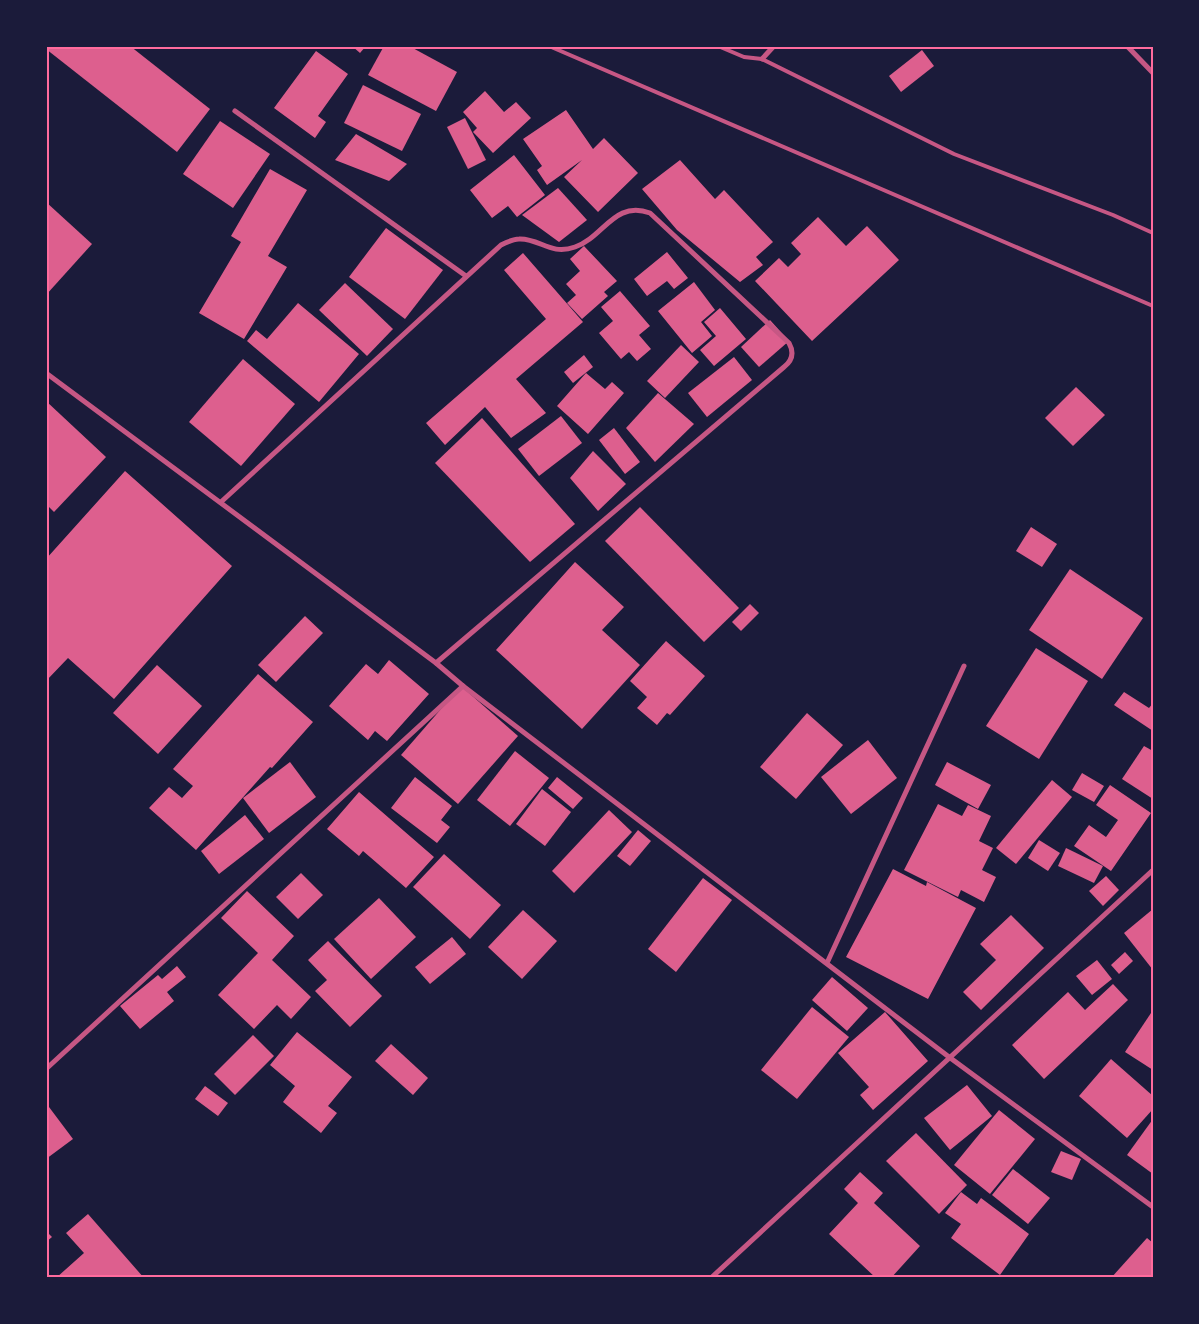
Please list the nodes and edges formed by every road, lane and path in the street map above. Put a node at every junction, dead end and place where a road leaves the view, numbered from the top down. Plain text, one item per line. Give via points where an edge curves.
1 (549, 46) edge
2 (718, 46) edge
3 (774, 46) edge
4 (1127, 46) edge
5 (762, 59) junction
6 (1153, 73) edge
7 (235, 111) dead end
8 (1153, 233) edge
9 (466, 276) junction
10 (1153, 306) edge
11 (46, 373) edge
12 (220, 502) junction
13 (436, 663) junction
14 (964, 666) dead end
15 (463, 686) junction
16 (1153, 870) edge
17 (828, 964) junction
18 (949, 1057) junction
19 (46, 1069) edge
20 (1153, 1206) edge
21 (711, 1278) edge

1 - 10 lane
2 - 5 lane via 744,58
3 - 5 street
4 - 6 street
5 - 8 lane via 954,154
7 - 9 street
9 - 12 street
9 - 13 street via 510,241 530,240 555,250 573,248 622,212 641,210 658,219 789,342 792,353 789,364
11 - 12 street
12 - 13 street
13 - 15 street
14 - 17 street
15 - 17 street
15 - 19 street
16 - 18 street
17 - 18 street
18 - 20 street
18 - 21 street

